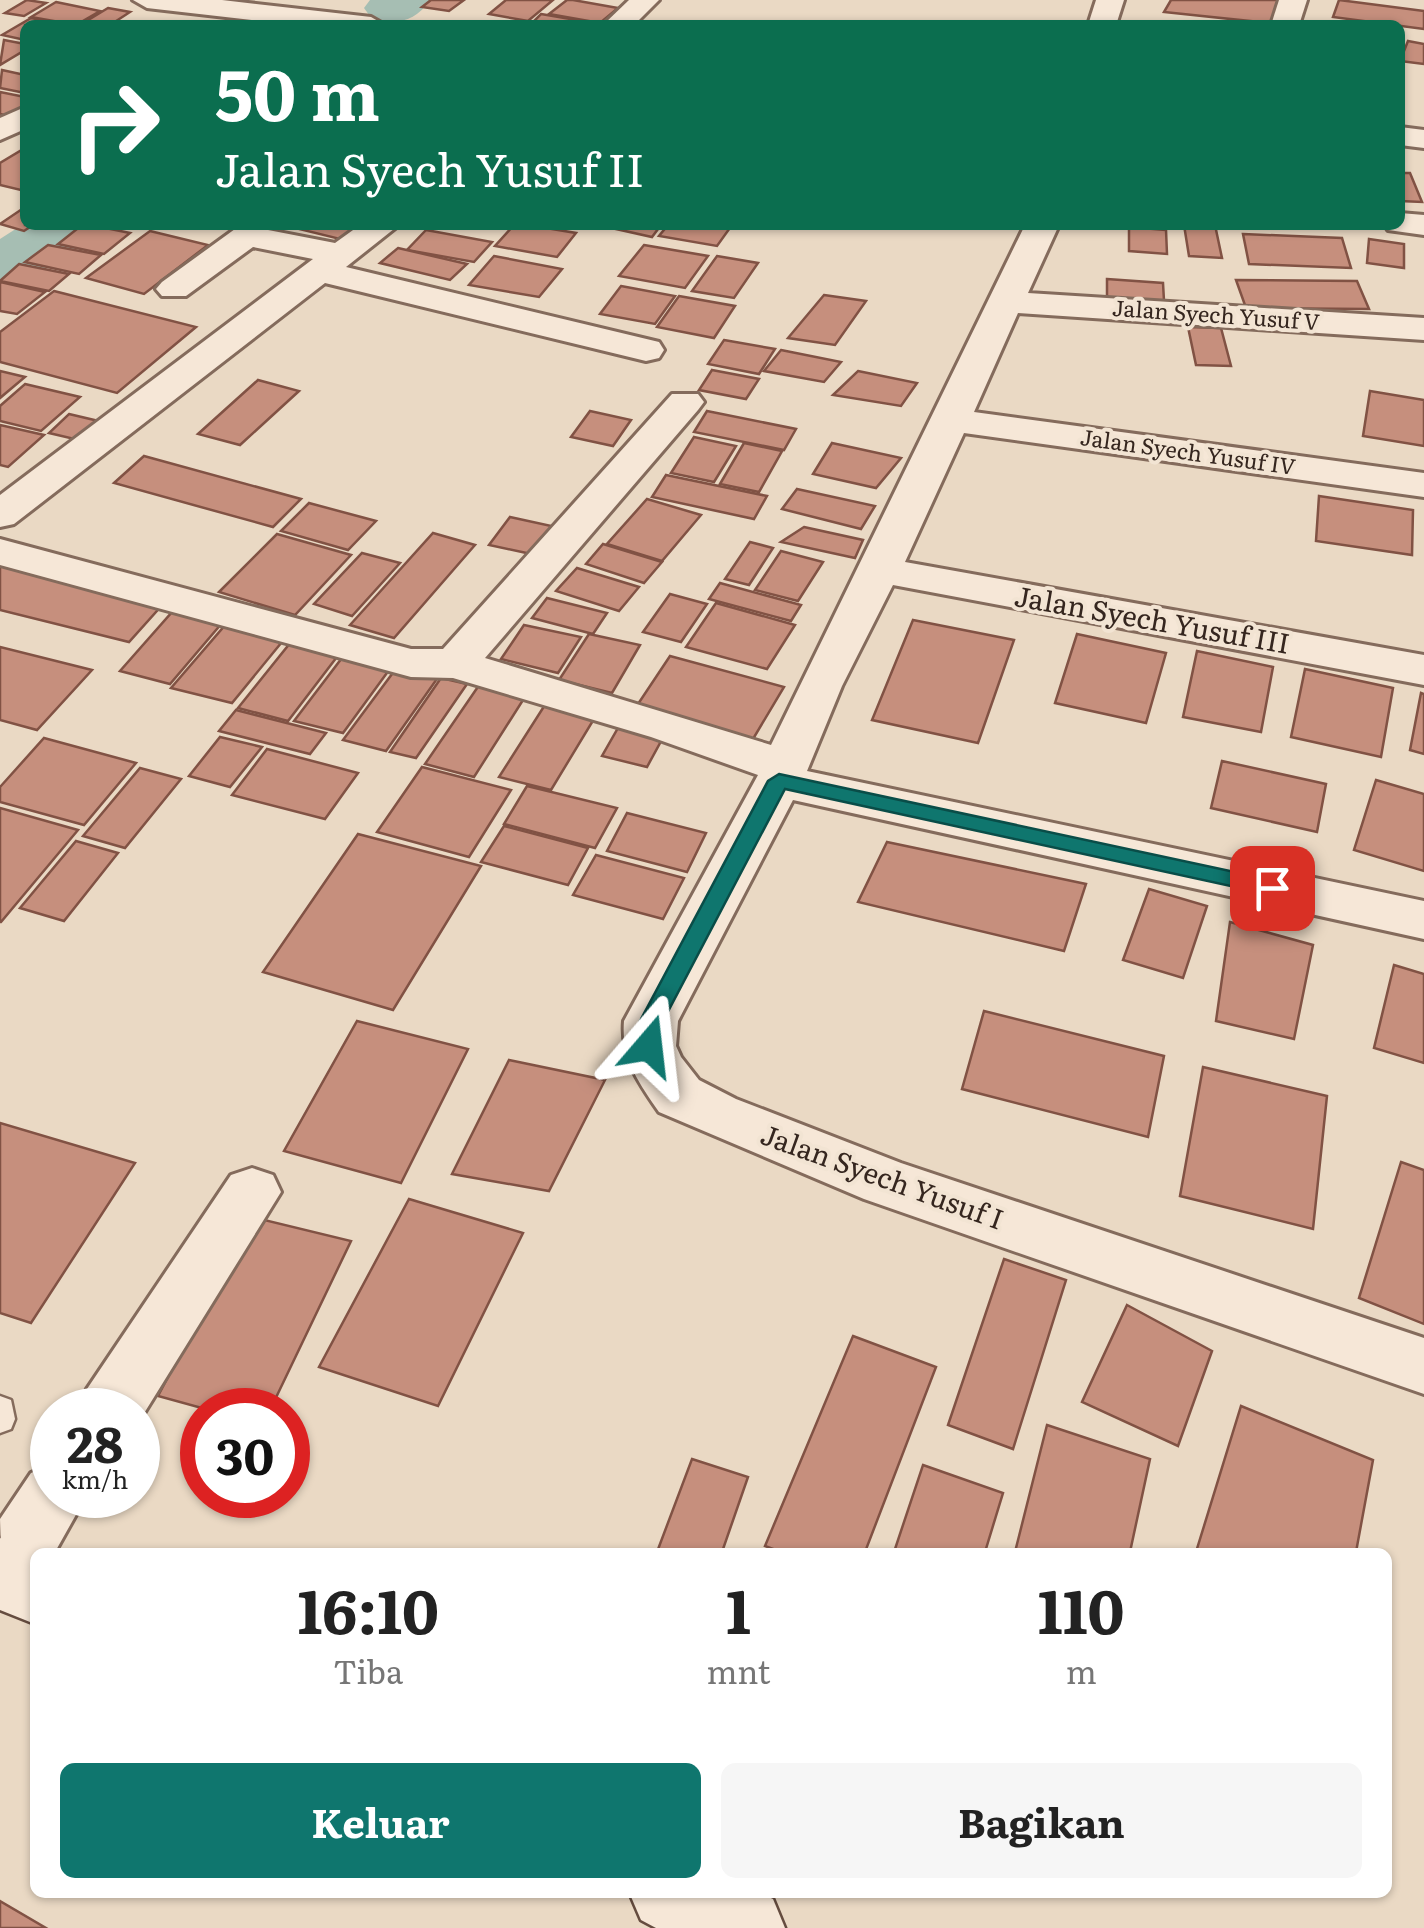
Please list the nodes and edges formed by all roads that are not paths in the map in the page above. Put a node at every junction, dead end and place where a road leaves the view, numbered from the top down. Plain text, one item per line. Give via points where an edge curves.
1 (147, 0) edge
2 (644, 0) edge
3 (194, 3) edge
4 (168, 20) edge
5 (328, 20) edge
6 (622, 20) edge
7 (254, 230) edge
8 (376, 230) edge
9 (1040, 230) edge
10 (332, 264) junction
11 (174, 289) dead end
12 (1008, 302) junction
13 (1424, 330) edge
14 (646, 350) dead end
15 (685, 402) dead end
16 (952, 420) junction
17 (1424, 485) edge
18 (0, 516) edge
19 (0, 552) edge
20 (880, 570) junction
21 (455, 664) junction
22 (1424, 670) edge
23 (782, 774) junction
24 (1424, 920) edge
25 (252, 1192) dead end
26 (1424, 1366) edge
27 (124, 1388) edge
28 (0, 1410) edge
29 (0, 1419) edge
30 (43, 1518) edge
31 (13, 1579) edge
32 (682, 1898) edge
33 (744, 1928) edge

1 - 3 street
2 - 6 street
3 - 4 street
3 - 5 street
7 - 10 street
7 - 11 street
8 - 10 street
9 - 12 street, Jalan Syech Yusuf I
10 - 14 street
10 - 18 street
12 - 13 street, Jalan Syech Yusuf V
12 - 16 street, Jalan Syech Yusuf I
15 - 21 street
16 - 17 street, Jalan Syech Yusuf IV
16 - 20 street, Jalan Syech Yusuf I
19 - 21 street via 412,663
20 - 22 street, Jalan Syech Yusuf III
20 - 23 street, Jalan Syech Yusuf I
21 - 23 street via 684,731
23 - 24 street
23 - 26 street, Jalan Syech Yusuf I via 652,1021 649,1046 679,1096 885,1182
25 - 27 street
28 - 29 lane
30 - 31 street
32 - 33 street

